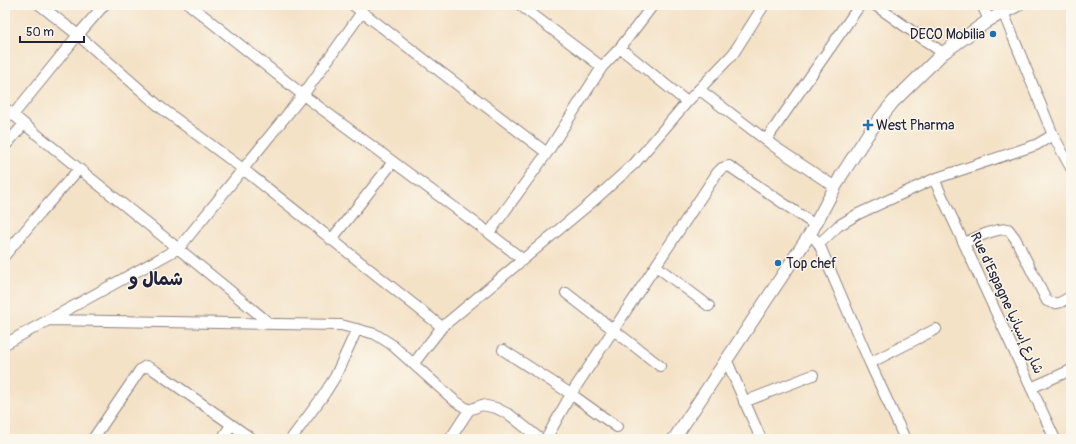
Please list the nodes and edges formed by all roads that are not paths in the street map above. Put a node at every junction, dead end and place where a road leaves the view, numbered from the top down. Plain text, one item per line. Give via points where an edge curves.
1 (40, 5) edge
2 (104, 5) edge
3 (190, 5) edge
4 (353, 5) edge
5 (520, 5) edge
6 (653, 5) edge
7 (764, 5) edge
8 (860, 5) edge
9 (874, 5) edge
10 (982, 5) edge
11 (1018, 5) edge
12 (362, 12) junction
13 (1003, 12) junction
14 (989, 20) junction
15 (78, 35) junction
16 (620, 48) junction
17 (943, 53) junction
18 (602, 67) junction
19 (700, 90) junction
20 (303, 95) junction
21 (687, 102) junction
22 (9, 111) edge
23 (24, 124) junction
24 (1053, 135) junction
25 (766, 140) junction
26 (5, 146) edge
27 (547, 153) junction
28 (392, 162) junction
29 (1071, 168) edge
30 (79, 169) junction
31 (243, 170) junction
32 (934, 179) junction
33 (835, 188) junction
34 (813, 229) junction
35 (489, 234) junction
36 (331, 240) junction
37 (964, 243) junction
38 (819, 244) junction
39 (179, 248) junction
40 (5, 255) edge
41 (522, 259) junction
42 (656, 266) junction
43 (566, 293) dead end
44 (1071, 296) edge
45 (709, 306) dead end
46 (48, 320) junction
47 (269, 324) junction
48 (442, 327) junction
49 (357, 329) junction
50 (614, 329) junction
51 (936, 329) dead end
52 (5, 344) edge
53 (503, 350) dead end
54 (726, 359) junction
55 (870, 363) junction
56 (414, 364) junction
57 (660, 366) dead end
58 (1071, 370) edge
59 (813, 375) dead end
60 (1031, 388) junction
61 (571, 394) junction
62 (744, 402) junction
63 (469, 410) junction
64 (231, 425) junction
65 (618, 427) dead end
66 (94, 439) edge
67 (222, 439) edge
68 (252, 439) edge
69 (291, 439) edge
70 (450, 439) edge
71 (540, 439) edge
72 (546, 439) edge
73 (674, 439) edge
74 (761, 439) edge
75 (905, 439) edge
76 (1054, 439) edge

1 - 15 street
2 - 15 street
3 - 20 street
4 - 12 street
5 - 18 street
6 - 16 street
7 - 19 street via 732,54
8 - 25 street
9 - 17 street
10 - 14 street
11 - 13 street
12 - 20 street
12 - 27 street
13 - 14 street
13 - 24 street
14 - 17 street
15 - 22 street
15 - 31 street via 160,107
16 - 18 street
16 - 21 street
17 - 33 street via 893,102 870,131
18 - 27 street
19 - 21 street
19 - 25 street
20 - 28 street
20 - 31 street
21 - 41 street via 635,163
22 - 23 street
23 - 26 street
23 - 30 street
24 - 29 street
24 - 32 street via 1036,145
25 - 33 street
27 - 35 street
28 - 35 street
28 - 36 street
30 - 39 street
30 - 40 street
31 - 36 street
31 - 39 street
32 - 37 street, Rue d'Espagne شارع إسبانيا
32 - 38 street via 858,214 838,226
33 - 34 street
34 - 38 street
34 - 42 street via 729,166 717,173
34 - 54 street
35 - 41 street
36 - 48 street
37 - 44 street via 1008,229 1047,301 1059,304
37 - 60 street, Rue d'Espagne شارع إسبانيا
38 - 55 street
39 - 46 street
39 - 47 street
41 - 48 street
42 - 45 street
42 - 50 street
43 - 50 street
46 - 47 street
46 - 52 street
47 - 49 street via 341,325
48 - 56 street
49 - 56 street via 375,334
49 - 69 street via 323,396
50 - 57 street
50 - 61 street
51 - 55 street
53 - 61 street
54 - 62 street
54 - 73 street
55 - 75 street
56 - 63 street via 455,401
58 - 60 street
59 - 62 street
60 - 76 street, Rue d'Espagne شارع إسبانيا
61 - 65 street
61 - 72 street
62 - 74 street
63 - 70 street
63 - 71 street via 482,405 496,408 510,415
64 - 66 street via 146,366 140,370
64 - 67 street
64 - 68 street

